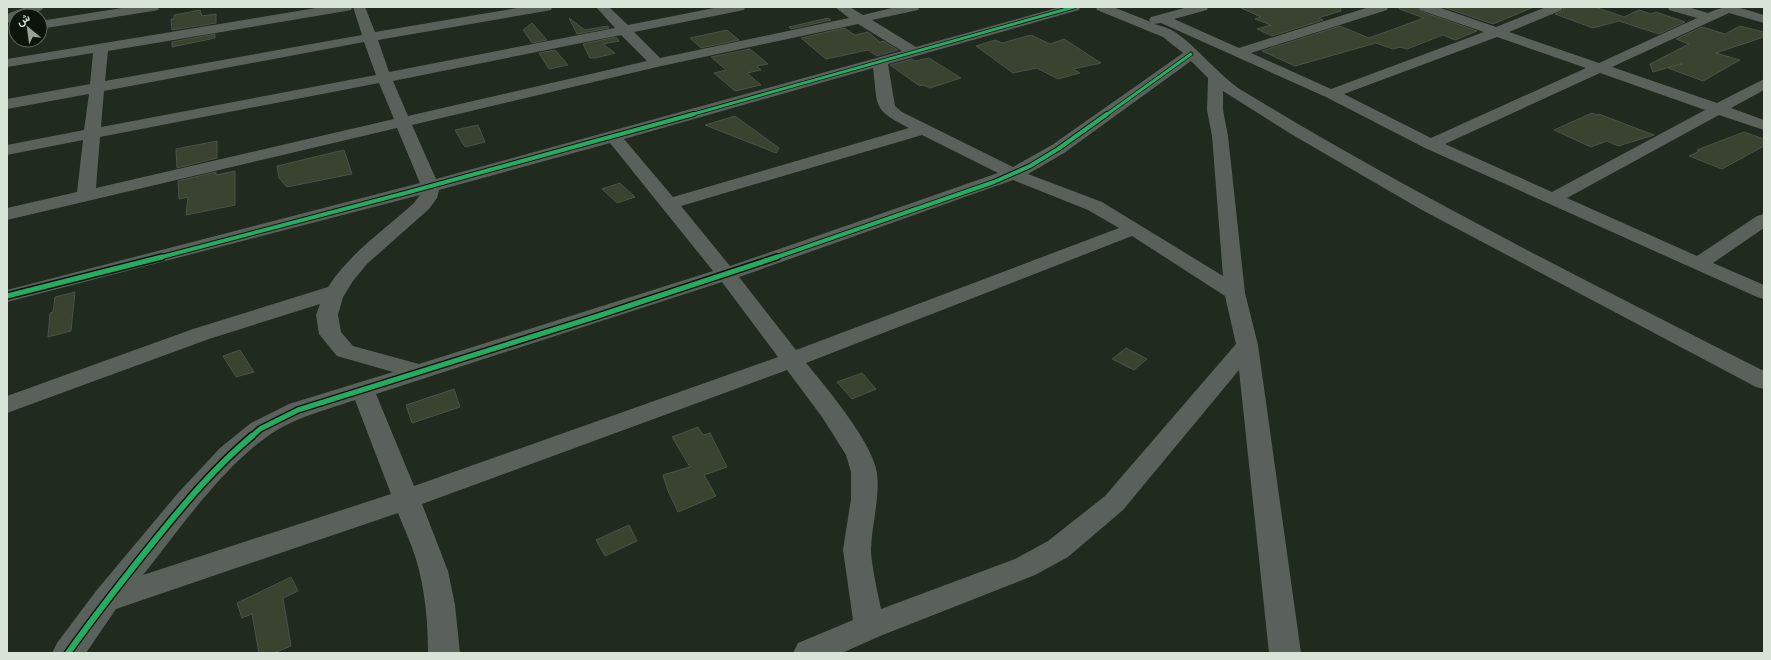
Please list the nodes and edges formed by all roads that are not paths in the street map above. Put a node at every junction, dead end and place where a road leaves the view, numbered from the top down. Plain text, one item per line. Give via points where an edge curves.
1 (38, 7) edge
2 (153, 7) edge
3 (346, 7) edge
4 (359, 7) edge
5 (546, 7) edge
6 (602, 7) edge
7 (739, 7) edge
8 (841, 7) edge
9 (913, 7) edge
10 (1074, 7) edge
11 (1102, 7) edge
12 (1202, 7) edge
13 (1382, 7) edge
14 (1424, 7) edge
15 (1557, 7) edge
16 (1674, 7) edge
17 (1731, 8) edge
18 (1710, 18) junction
19 (7, 19) edge
20 (859, 19) junction
21 (1764, 20) edge
22 (1153, 21) junction
23 (48, 24) edge
24 (625, 31) junction
25 (1497, 32) junction
26 (371, 37) junction
27 (101, 48) junction
28 (914, 52) junction
29 (1238, 52) junction
30 (1191, 54) junction
31 (880, 62) junction
32 (7, 63) edge
33 (657, 63) junction
34 (1601, 68) junction
35 (384, 78) junction
36 (1214, 78) junction
37 (1764, 84) edge
38 (98, 88) junction
39 (1331, 94) junction
40 (7, 104) edge
41 (1719, 109) junction
42 (403, 122) junction
43 (1764, 125) edge
44 (924, 129) junction
45 (93, 133) junction
46 (613, 136) junction
47 (1430, 144) junction
48 (7, 150) edge
49 (1013, 174) junction
50 (430, 185) junction
51 (86, 195) junction
52 (1554, 198) junction
53 (669, 204) junction
54 (7, 214) edge
55 (1764, 220) edge
56 (1134, 229) junction
57 (1699, 263) junction
58 (726, 274) junction
59 (335, 292) junction
60 (1235, 293) junction
61 (1764, 293) edge
62 (7, 296) edge
63 (1247, 345) junction
64 (792, 360) junction
65 (420, 372) junction
66 (1764, 381) edge
67 (363, 390) junction
68 (7, 405) edge
69 (407, 499) junction
70 (106, 600) junction
71 (869, 626) junction
72 (68, 653) edge
73 (444, 653) edge
74 (809, 653) edge
75 (1285, 653) edge

1 - 19 street
2 - 23 street
3 - 27 street
4 - 26 street
5 - 26 street
6 - 24 street
7 - 24 street
8 - 20 street
9 - 20 street
10 - 28 street
11 - 22 street
12 - 22 street
13 - 29 street
14 - 25 street
15 - 25 street
16 - 18 street
17 - 18 street
17 - 21 street
18 - 34 street
20 - 28 street
20 - 33 street
22 - 29 street
22 - 30 street
24 - 33 street
24 - 35 street
25 - 34 street
25 - 39 street
26 - 35 street
26 - 38 street
27 - 32 street
27 - 38 street
28 - 31 street
29 - 39 street
30 - 36 street
30 - 49 street via 1058,149
31 - 44 street via 885,103 888,108 896,115
31 - 46 street
33 - 42 street
34 - 41 street
34 - 47 street
35 - 42 street
35 - 45 street
36 - 60 street
36 - 66 street via 1321,145 1411,196
37 - 41 street
38 - 40 street
38 - 45 street
39 - 47 street
41 - 43 street
41 - 52 street
42 - 50 street
42 - 51 street
44 - 49 street
44 - 53 street
45 - 48 street
45 - 51 street
46 - 50 street
46 - 53 street
47 - 52 street
49 - 56 street via 1081,200
49 - 58 street
50 - 59 street via 427,200 364,257
50 - 62 street via 92,276
51 - 54 street
52 - 57 street
53 - 58 street
55 - 57 street
56 - 60 street
56 - 64 street
57 - 61 street
58 - 64 street
58 - 65 street
59 - 65 street via 328,306 327,320 336,343 346,350
59 - 68 street via 200,334
60 - 63 street
63 - 71 street via 1114,503 1058,549 1025,567
63 - 75 street
64 - 69 street
64 - 71 street via 831,411 858,454 864,472 864,499 857,550
65 - 67 street
67 - 69 street
67 - 70 street via 298,410 260,429 229,455 187,500
69 - 70 street
69 - 73 street via 437,582 443,618
70 - 72 street
71 - 74 street

